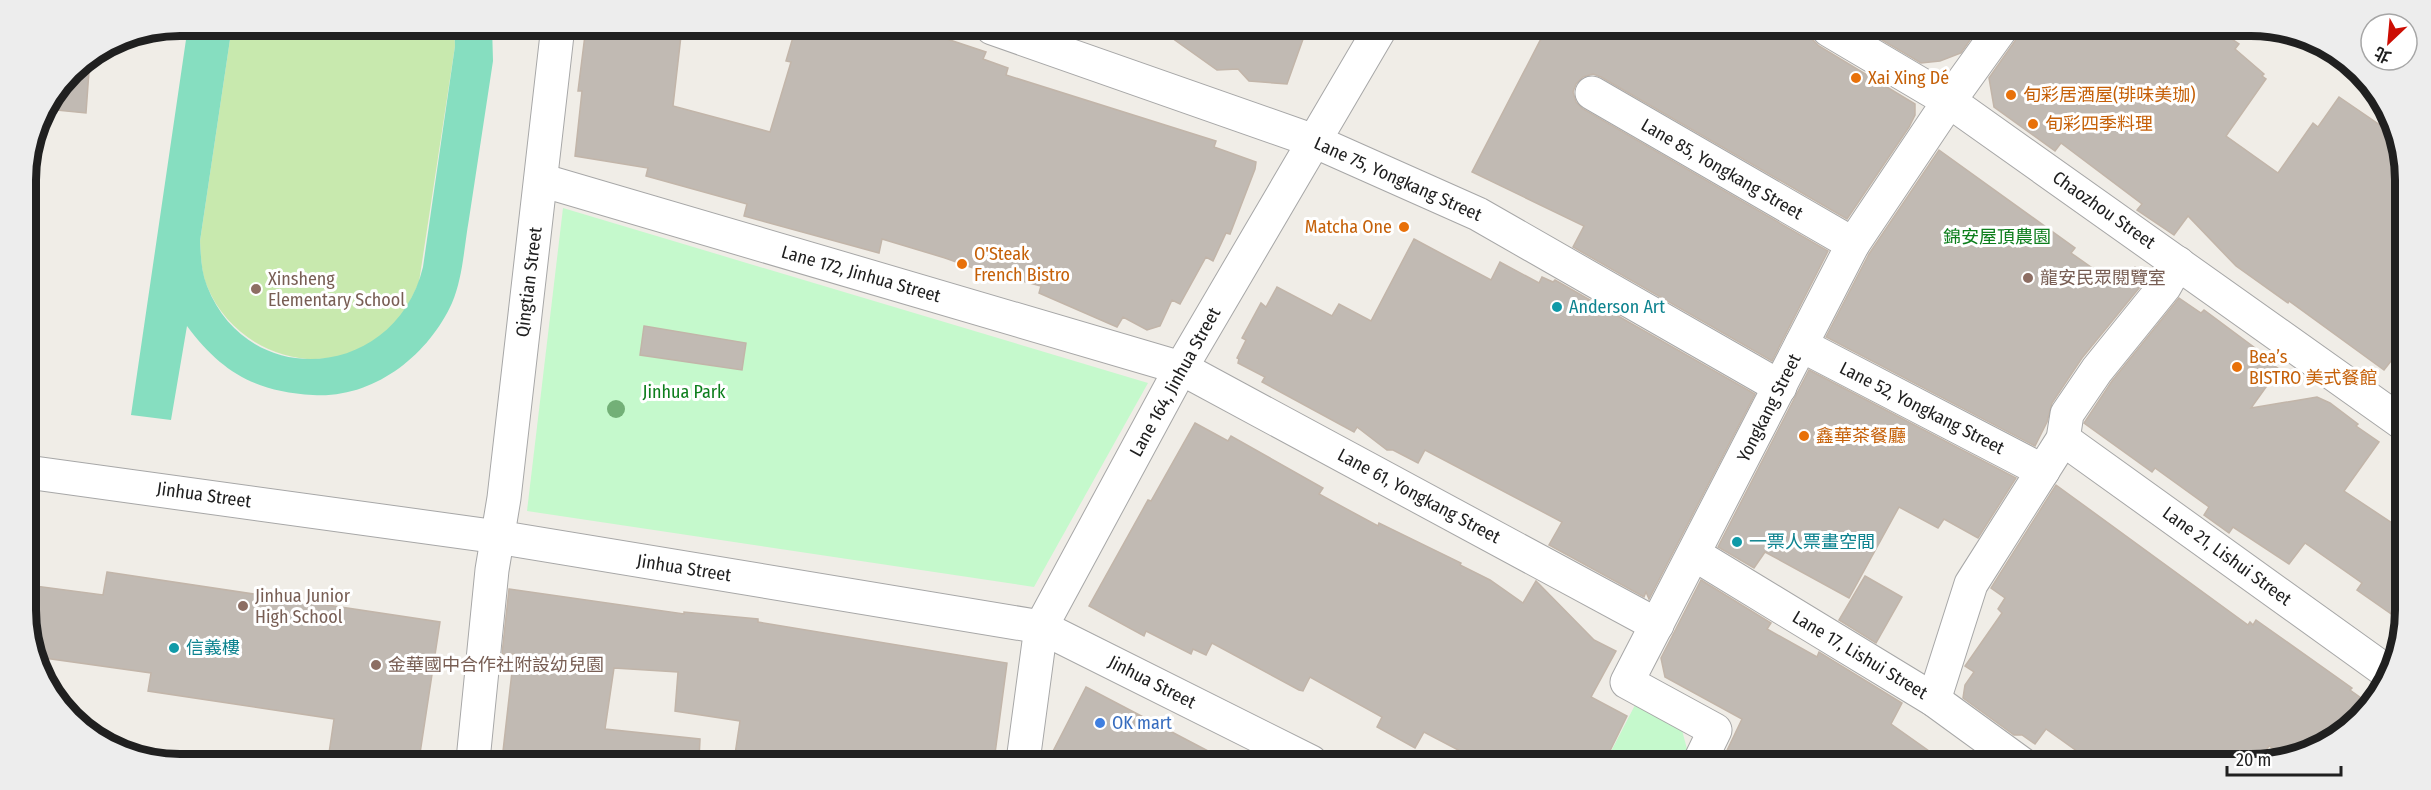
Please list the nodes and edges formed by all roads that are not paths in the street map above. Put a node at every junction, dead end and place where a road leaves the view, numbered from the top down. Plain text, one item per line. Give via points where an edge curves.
1 (557, 36) edge
2 (1015, 36) edge
3 (1375, 36) edge
4 (1839, 36) edge
5 (1996, 36) edge
6 (1592, 93) dead end
7 (1949, 101) junction
8 (1314, 141) junction
9 (541, 180) junction
10 (1853, 244) junction
11 (2178, 263) junction
12 (1801, 345) junction
13 (1181, 368) junction
14 (1780, 387) junction
15 (2395, 418) edge
16 (2063, 439) junction
17 (2043, 471) junction
18 (36, 473) edge
19 (498, 537) junction
20 (1694, 554) junction
21 (1657, 625) junction
22 (1041, 627) junction
23 (2382, 668) edge
24 (1934, 700) junction
25 (473, 754) edge
26 (1024, 754) edge
27 (1295, 754) edge
28 (1703, 754) edge
29 (2008, 754) edge

1 - 9 street, Qingtian Street
2 - 8 street, Lane 75, Yongkang Street
3 - 8 street, Lane 164, Jinhua Street
4 - 7 street, Chaozhou Street
5 - 7 street, Yongkang Street
6 - 10 street, Lane 85, Yongkang Street
7 - 10 street, Yongkang Street
7 - 11 street, Chaozhou Street
8 - 13 street, Lane 164, Jinhua Street
8 - 14 street, Lane 75, Yongkang Street via 1478,214
9 - 13 street, Lane 172, Jinhua Street
9 - 19 street, Qingtian Street
10 - 12 street, Yongkang Street
11 - 15 street, Chaozhou Street
11 - 16 street via 2166,286 2097,370 2067,414
12 - 14 street, Yongkang Street
12 - 17 street, Lane 52, Yongkang Street
13 - 21 street, Lane 61, Yongkang Street
13 - 22 street, Lane 164, Jinhua Street
14 - 20 street, Yongkang Street
16 - 17 street
16 - 23 street, Lane 21, Lishui Street
17 - 24 street via 1971,584
18 - 19 street, Jinhua Street
19 - 22 street, Jinhua Street
19 - 25 street, Qingtian Street
20 - 21 street, Yongkang Street
20 - 24 street, Lane 17, Lishui Street
21 - 28 street, Yongkang Street via 1627,682 1715,730
22 - 26 street
22 - 27 street, Jinhua Street
24 - 29 street, Lane 17, Lishui Street

